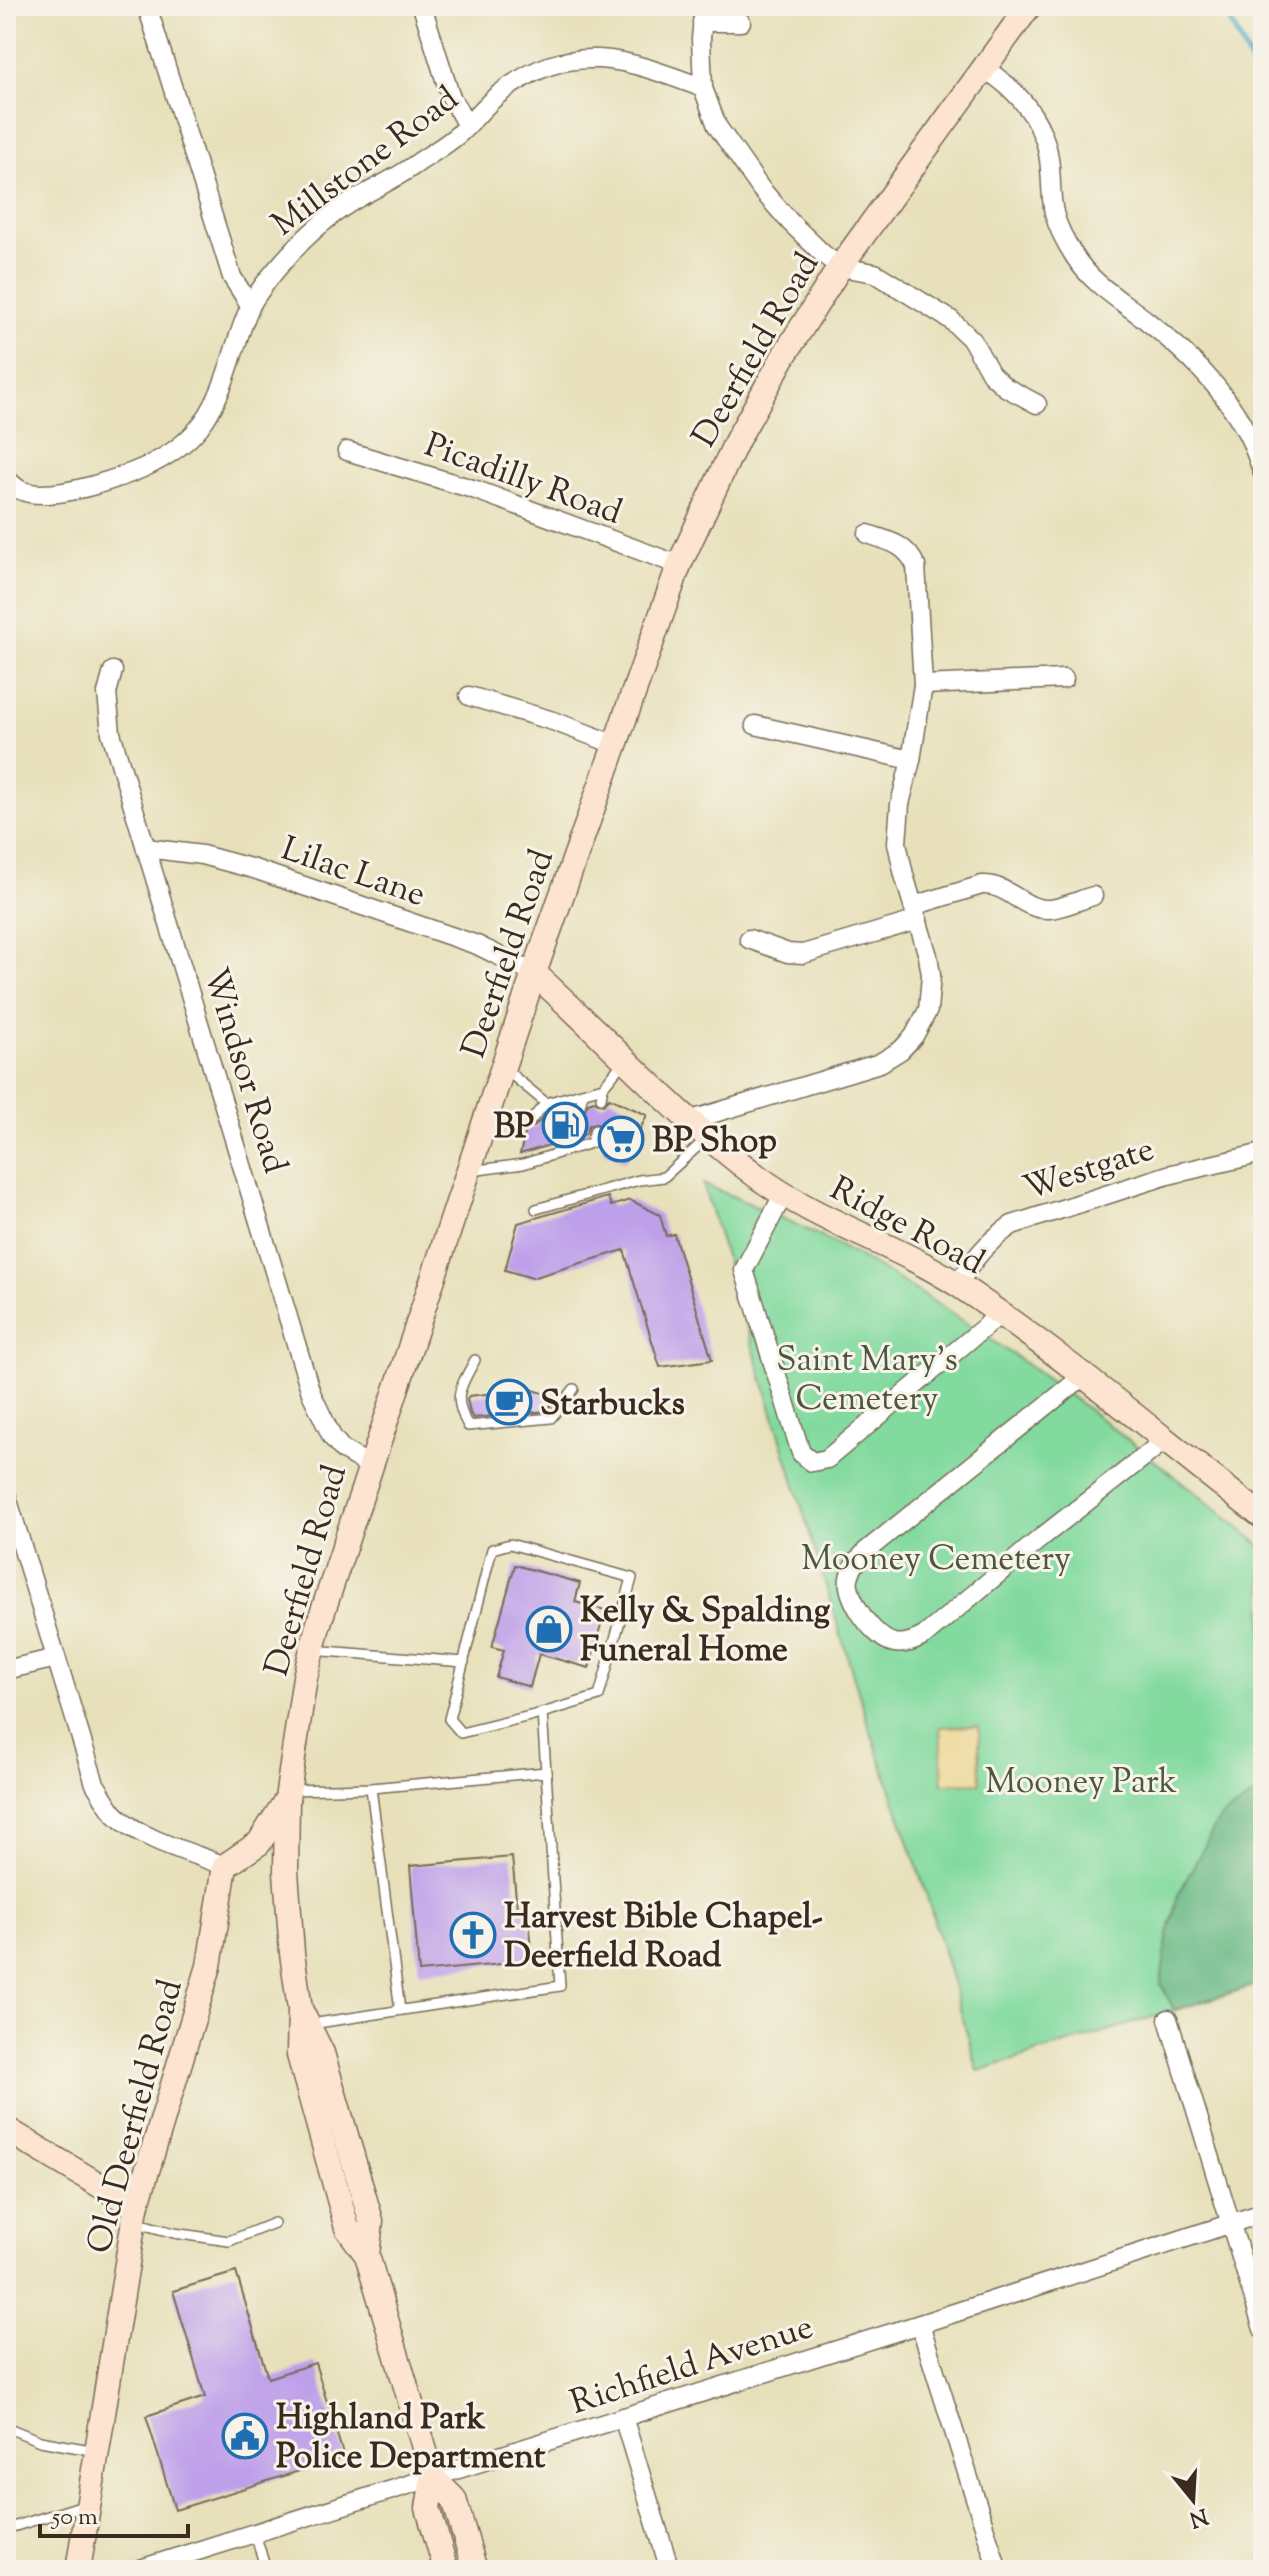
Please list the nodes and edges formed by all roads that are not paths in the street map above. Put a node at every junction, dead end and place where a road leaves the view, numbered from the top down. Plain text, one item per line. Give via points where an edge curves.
1 (147, 6) edge
2 (422, 6) edge
3 (1029, 6) edge
4 (703, 14) edge
5 (741, 22) dead end
6 (983, 68) junction
7 (703, 88) junction
8 (467, 126) junction
9 (840, 267) junction
10 (250, 305) junction
11 (1037, 404) dead end
12 (347, 451) dead end
13 (1263, 473) edge
14 (6, 478) edge
15 (868, 534) dead end
16 (679, 565) junction
17 (113, 671) dead end
18 (1064, 679) dead end
19 (923, 685) junction
20 (469, 696) dead end
21 (755, 725) dead end
22 (614, 744) junction
23 (911, 760) junction
24 (146, 848) junction
25 (1093, 896) dead end
26 (916, 913) junction
27 (749, 939) dead end
28 (534, 973) junction
29 (626, 1060) junction
30 (503, 1068) junction
31 (603, 1087) junction
32 (583, 1093) junction
33 (601, 1098) dead end
34 (559, 1099) junction
35 (546, 1103) junction
36 (580, 1106) dead end
37 (556, 1113) dead end
38 (531, 1120) dead end
39 (688, 1121) junction
40 (595, 1130) dead end
41 (573, 1136) dead end
42 (709, 1137) junction
43 (550, 1143) dead end
44 (569, 1150) junction
45 (525, 1152) dead end
46 (1263, 1153) edge
47 (547, 1156) junction
48 (523, 1164) junction
49 (468, 1172) junction
50 (783, 1195) junction
51 (536, 1209) dead end
52 (958, 1285) junction
53 (999, 1315) junction
54 (475, 1360) dead end
55 (1082, 1377) junction
56 (574, 1389) dead end
57 (1164, 1441) junction
58 (370, 1466) junction
59 (6, 1494) edge
60 (1263, 1517) edge
61 (312, 1650) junction
62 (56, 1658) junction
63 (464, 1662) junction
64 (6, 1670) edge
65 (542, 1713) junction
66 (546, 1772) junction
67 (371, 1788) junction
68 (287, 1795) junction
69 (225, 1866) junction
70 (400, 2010) junction
71 (304, 2016) junction
72 (1168, 2019) dead end
73 (6, 2129) edge
74 (1263, 2213) edge
75 (134, 2215) junction
76 (274, 2223) dead end
77 (1230, 2223) junction
78 (920, 2324) junction
79 (1263, 2329) edge
80 (623, 2417) junction
81 (6, 2427) edge
82 (96, 2451) junction
83 (433, 2478) junction
84 (88, 2504) junction
85 (6, 2529) edge
86 (255, 2533) junction
87 (78, 2570) edge
88 (137, 2570) edge
89 (266, 2570) edge
90 (446, 2570) edge
91 (475, 2570) edge
92 (670, 2570) edge
93 (998, 2570) edge

1 - 10 street via 232,277
2 - 8 street via 450,95
3 - 6 main road, Deerfield Road
4 - 5 street
4 - 7 street
6 - 9 main road, Deerfield Road
6 - 13 street via 1016,93 1045,141 1054,213 1081,266 1209,378 1247,433
7 - 8 street, Millstone Road via 616,59 584,59 528,75 497,95
7 - 9 street via 717,126 761,189
8 - 10 street, Millstone Road via 312,232
9 - 11 street via 875,273 951,320 972,340 991,374
9 - 16 main road, Deerfield Road via 737,440
10 - 14 street, Millstone Road via 214,402 178,448 148,467 61,494 22,491
12 - 16 street, Picadilly Road via 476,490
15 - 19 street via 898,545 916,566
16 - 22 main road, Deerfield Road
17 - 24 street, Windsor Road via 107,693 111,733
18 - 19 street
19 - 23 street
20 - 22 street
21 - 23 street
22 - 28 main road, Deerfield Road
23 - 26 street via 897,843
24 - 28 street, Lilac Lane via 254,869 477,945
24 - 58 street, Windsor Road via 311,1393 332,1437
25 - 26 street via 1039,908 994,884 982,885
26 - 27 street via 803,954
26 - 39 street via 931,975 928,1010 901,1050 866,1069
28 - 29 main road, Ridge Road
28 - 30 main road, Deerfield Road
29 - 31 lane
29 - 39 main road, Ridge Road
30 - 35 lane
30 - 49 main road, Deerfield Road
31 - 32 lane
31 - 33 lane
32 - 34 lane
32 - 36 lane
34 - 35 lane
34 - 37 lane
35 - 38 lane
39 - 42 main road, Ridge Road
40 - 44 lane via 591,1143
41 - 44 lane
42 - 50 main road, Ridge Road
42 - 51 lane via 664,1177
43 - 47 lane
44 - 47 lane
45 - 48 lane
46 - 52 street, Westgate via 1168,1175 1012,1225 990,1240
47 - 48 lane
48 - 49 lane
49 - 58 main road, Deerfield Road
50 - 52 main road, Ridge Road
50 - 53 street via 744,1270 801,1453 812,1462 827,1459
52 - 53 main road, Ridge Road
53 - 55 main road, Ridge Road
54 - 56 lane via 461,1386 458,1407 468,1426 551,1418
55 - 57 main road, Ridge Road
55 - 57 street via 854,1565 849,1594 884,1640 911,1642 924,1636
57 - 60 main road, Ridge Road
58 - 61 main road, Deerfield Road
59 - 62 street
61 - 63 lane
61 - 68 main road, Deerfield Road
62 - 64 street
62 - 69 street via 95,1784 114,1814 142,1833
63 - 65 lane via 449,1719 461,1733
63 - 65 lane via 492,1549 510,1544 632,1578 599,1696
65 - 66 lane
66 - 67 lane
66 - 70 lane via 560,1986
67 - 68 lane
67 - 70 lane
68 - 69 main road via 259,1843
68 - 71 main road, Deerfield Road via 292,1953
69 - 75 main road, Old Deerfield Road via 209,1966
70 - 71 lane
71 - 83 main road, Deerfield Road via 299,2055 347,2228 367,2255
72 - 77 street
73 - 75 main road
74 - 77 street, Richfield Avenue
75 - 76 lane via 174,2233 229,2241
75 - 82 main road, Old Deerfield Road
77 - 78 street, Richfield Avenue
77 - 79 street
78 - 80 street, Richfield Avenue
78 - 93 street
80 - 83 street, Richfield Avenue
80 - 92 street
81 - 82 lane via 40,2441
82 - 84 main road, Old Deerfield Road
83 - 86 street, Richfield Avenue
83 - 90 main road, Deerfield Road via 428,2508
83 - 91 main road, Deerfield Road via 454,2499
84 - 85 lane
84 - 87 main road, Old Deerfield Road
86 - 88 street, Richfield Avenue
86 - 89 lane

